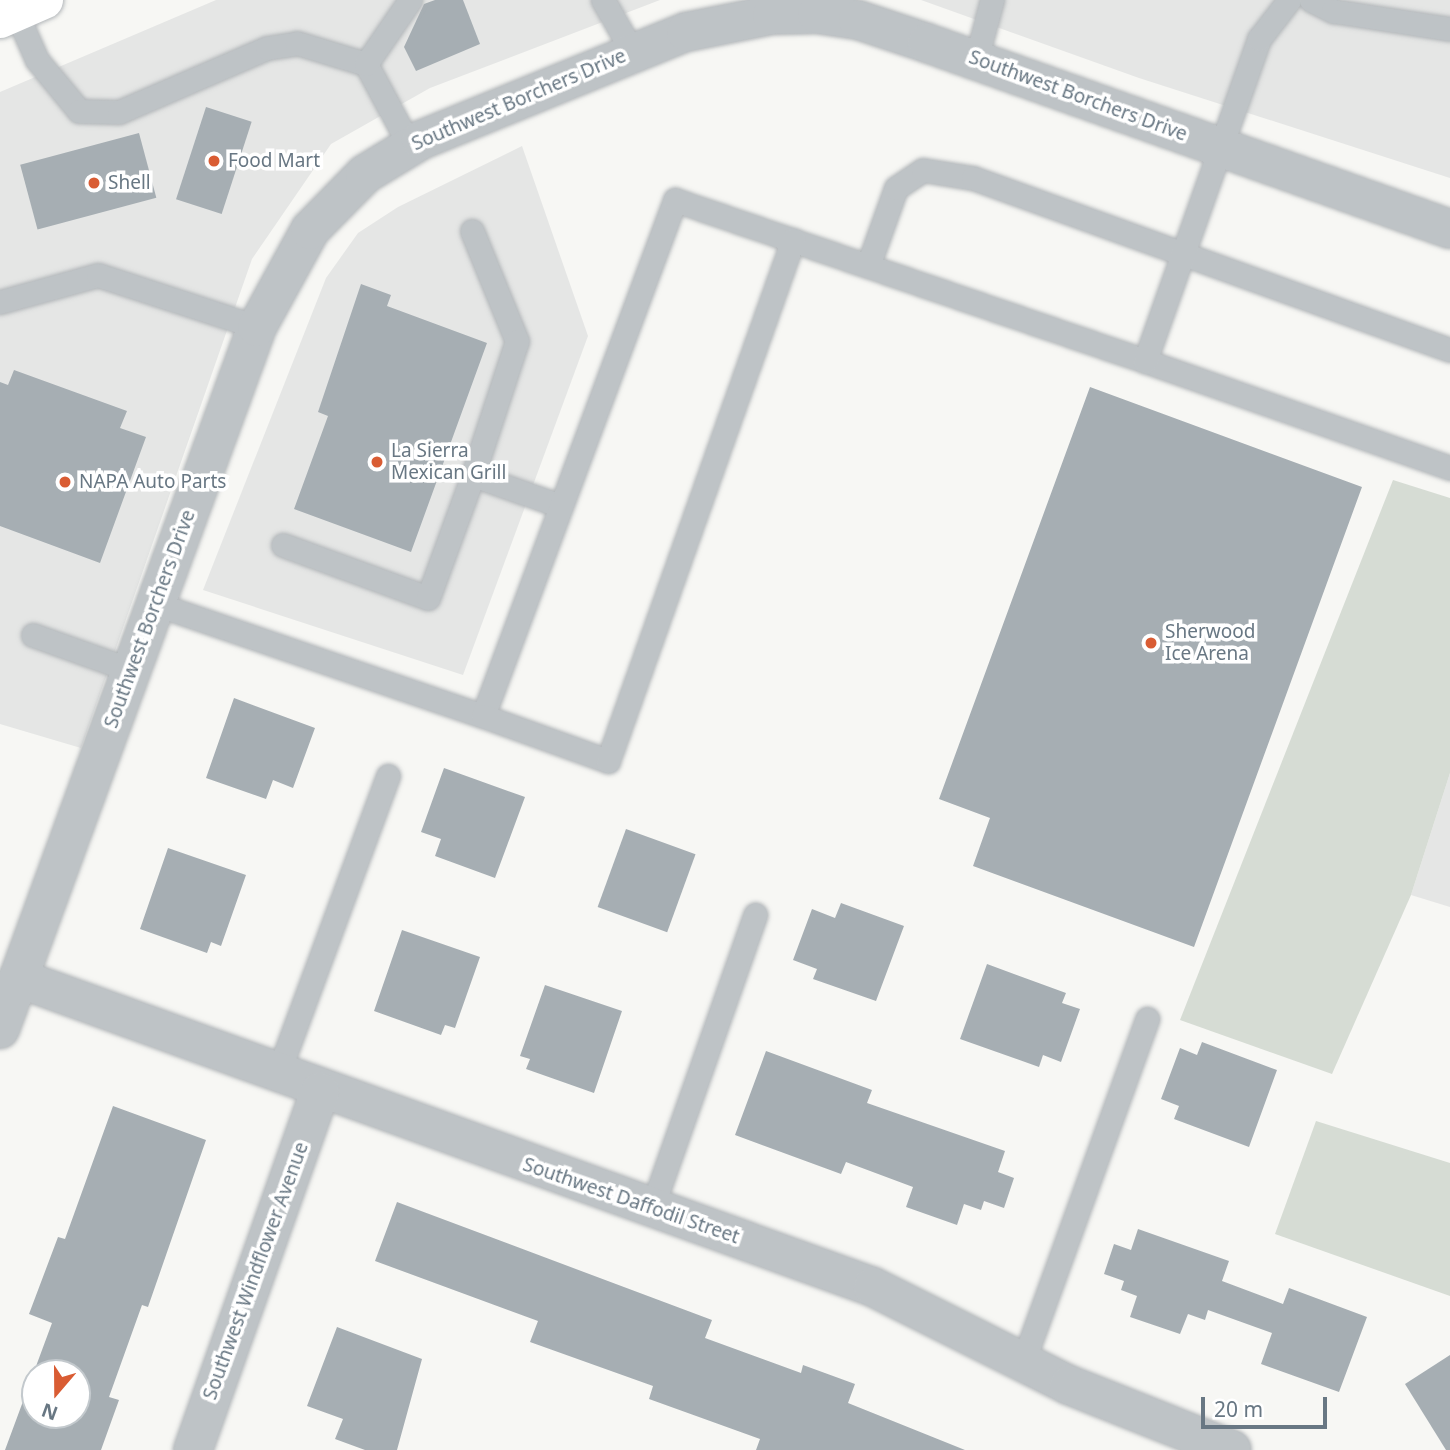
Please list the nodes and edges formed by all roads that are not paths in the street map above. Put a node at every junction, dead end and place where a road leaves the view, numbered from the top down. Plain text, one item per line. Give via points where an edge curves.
1 (410, 0) edge
2 (603, 0) edge
3 (992, 0) edge
4 (1289, 0) edge
5 (1311, 0) edge
6 (20, 10) edge
7 (1450, 29) edge
8 (632, 51) junction
9 (976, 60) junction
10 (366, 64) junction
11 (410, 146) junction
12 (1222, 148) junction
13 (1450, 229) edge
14 (472, 231) dead end
15 (793, 240) junction
16 (1184, 253) junction
17 (868, 266) junction
18 (0, 302) edge
19 (257, 327) junction
20 (1450, 350) edge
21 (1145, 361) junction
22 (1450, 468) edge
23 (473, 475) junction
24 (561, 506) junction
25 (283, 545) dead end
26 (156, 604) junction
27 (33, 635) dead end
28 (131, 670) junction
29 (483, 716) junction
30 (388, 776) dead end
31 (755, 915) dead end
32 (18, 978) junction
33 (1147, 1019) dead end
34 (0, 1029) edge
35 (277, 1076) junction
36 (320, 1092) junction
37 (652, 1208) junction
38 (1023, 1362) junction
39 (193, 1450) edge
40 (1232, 1450) edge

1 - 10 lane
2 - 8 lane
3 - 9 lane
4 - 12 lane via 1259,39
5 - 7 lane via 1332,11
6 - 10 lane via 37,60 79,111 119,112 267,48 297,43
8 - 9 street, Southwest Borchers Drive via 719,23 817,14 858,20
8 - 11 street, Southwest Borchers Drive
9 - 12 street, Southwest Borchers Drive
10 - 11 lane
11 - 19 street, Southwest Borchers Drive via 365,174 310,230
12 - 13 street, Southwest Borchers Drive
12 - 16 lane
14 - 23 lane via 517,341
15 - 17 lane
15 - 24 lane via 675,200
15 - 29 lane via 608,761
16 - 17 lane via 972,178 923,170 895,188
16 - 20 lane
16 - 21 lane
17 - 21 lane
18 - 19 lane via 98,275
19 - 26 street, Southwest Borchers Drive
21 - 22 lane
23 - 24 lane
23 - 25 lane via 428,598
24 - 29 lane
26 - 28 street, Southwest Borchers Drive
26 - 29 lane
27 - 28 lane
28 - 32 street, Southwest Borchers Drive
30 - 35 lane
31 - 37 lane
32 - 34 street, Southwest Borchers Drive
32 - 35 street, Southwest Daffodil Street
33 - 38 lane
35 - 36 street, Southwest Daffodil Street
36 - 37 street, Southwest Daffodil Street
36 - 39 street, Southwest Windflower Avenue
37 - 38 street, Southwest Daffodil Street via 873,1287
38 - 40 street, Southwest Daffodil Street

